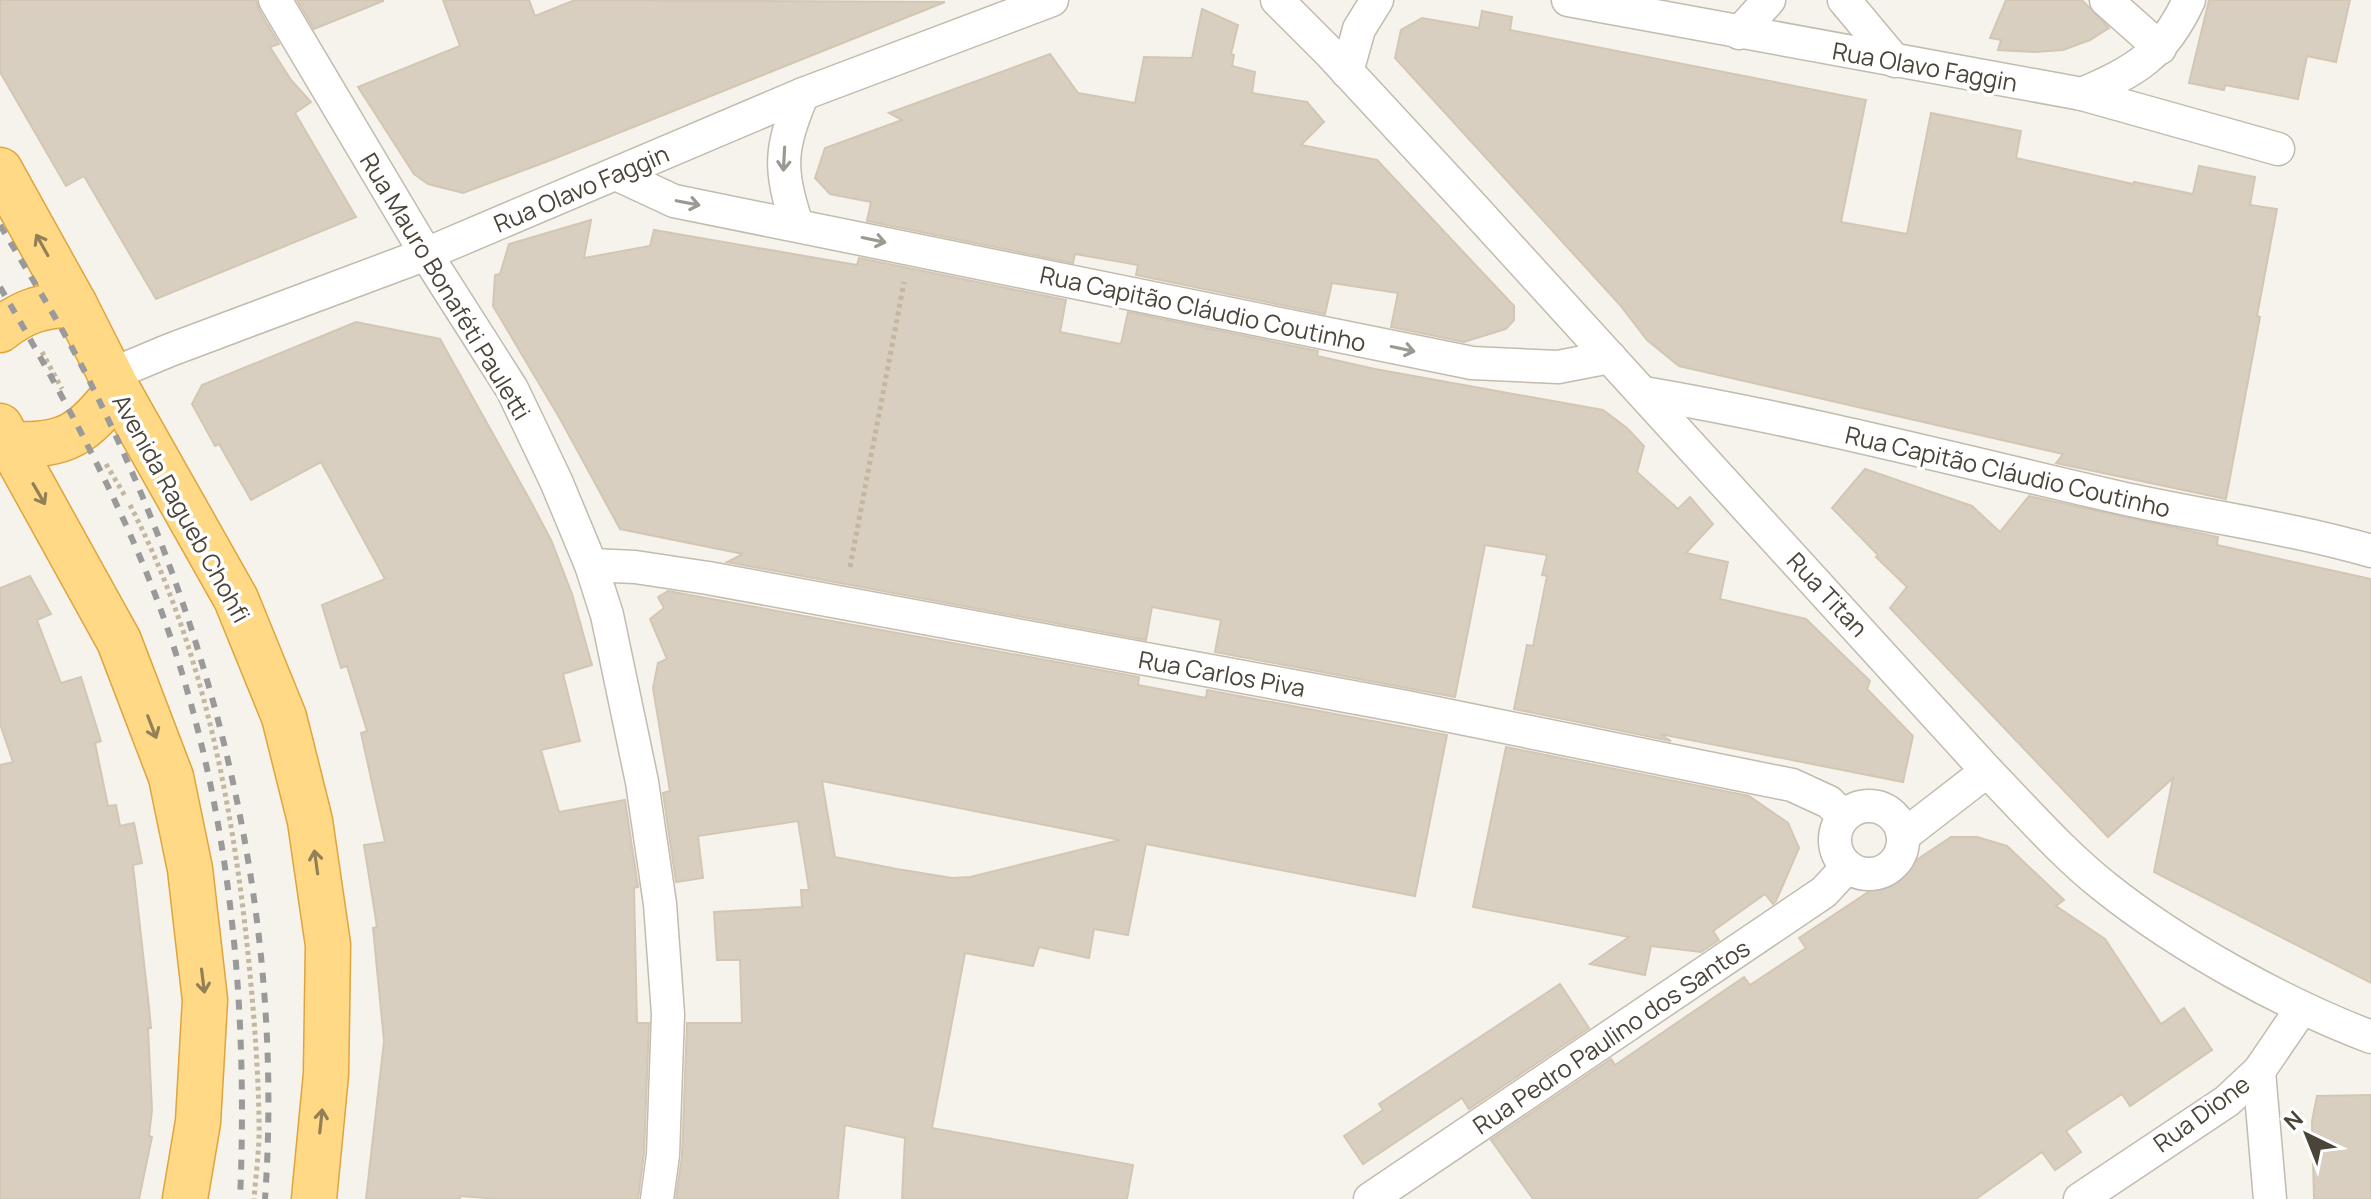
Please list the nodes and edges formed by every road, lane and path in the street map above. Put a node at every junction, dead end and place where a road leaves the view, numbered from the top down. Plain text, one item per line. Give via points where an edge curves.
1 (275, 0) edge
2 (1052, 0) edge
3 (1277, 0) edge
4 (1377, 0) edge
5 (1568, 0) edge
6 (1769, 0) edge
7 (1844, 0) edge
8 (2106, 0) edge
9 (2189, 0) edge
10 (1739, 33) junction
11 (2160, 48) junction
12 (1895, 61) junction
13 (1347, 72) junction
14 (803, 94) junction
15 (2082, 94) junction
16 (2278, 149) dead end
17 (0, 170) edge
18 (616, 174) junction
19 (797, 224) junction
20 (911, 248) junction
21 (426, 254) junction
22 (75, 305) junction
23 (0, 330) edge
24 (1610, 357) junction
25 (114, 383) junction
26 (1644, 393) junction
27 (5, 435) edge
28 (2371, 551) edge
29 (591, 565) junction
30 (843, 603) junction
31 (1987, 771) junction
32 (1843, 816) junction
33 (1903, 836) junction
34 (1847, 867) junction
35 (2302, 1008) junction
36 (2371, 1037) edge
37 (2259, 1071) junction
38 (185, 1199) edge
39 (314, 1199) edge
40 (657, 1199) edge
41 (1370, 1199) edge
42 (2080, 1199) edge
43 (2270, 1199) edge

1 - 21 street, Rua Mauro Bonaféti Pauletti
2 - 14 street, Rua Olavo Faggin
3 - 13 street, Rua Titan
4 - 13 street via 1359,29
5 - 10 street, Rua Olavo Faggin
6 - 10 street
7 - 12 street
8 - 11 street
9 - 11 street
10 - 12 street, Rua Olavo Faggin
11 - 15 street via 2127,74
12 - 15 street, Rua Olavo Faggin
13 - 24 street, Rua Titan
14 - 18 street, Rua Olavo Faggin
14 -> 19 street via 786,138 783,167
15 - 16 street, Rua Olavo Faggin
22 -> 17 highway, Avenida Ragueb Chohfi
18 -> 19 street, Rua Capitão Cláudio Coutinho via 674,201
18 - 21 street, Rua Olavo Faggin
19 -> 20 street, Rua Capitão Cláudio Coutinho
20 -> 24 street, Rua Capitão Cláudio Coutinho via 1472,363 1558,367
20 - 30 path
21 - 25 street, Rua Olavo Faggin via 170,350
21 - 29 street, Rua Mauro Bonaféti Pauletti via 512,389
22 - 23 highway via 37,308
22 - 25 highway, Avenida Ragueb Chohfi
24 - 26 street, Rua Titan
25 - 27 highway via 81,431 55,443
39 -> 25 highway, Avenida Ragueb Chohfi via 326,1074 328,945 310,821 284,717 236,599
26 - 28 street, Rua Capitão Cláudio Coutinho
26 - 31 street, Rua Titan
27 -> 38 highway via 119,641 171,777 190,869 205,1000 198,1122
29 - 30 street, Rua Carlos Piva via 635,567
29 - 40 street, Rua Mauro Bonaféti Pauletti via 627,702 660,904 668,1014
30 - 32 street, Rua Carlos Piva via 1792,785 1829,802
31 - 33 street
31 - 35 street, Rua Titan via 2103,886 2197,950
32 - 33 street via 1863,805 1885,809 1901,825
32 - 34 street via 1834,837
33 - 34 street via 1903,848 1890,867 1869,874
34 - 41 street, Rua Pedro Paulino dos Santos via 1824,892
35 - 36 street, Rua Titan
35 - 37 street, Rua Dione
37 - 42 street, Rua Dione via 2227,1101
37 - 43 street

